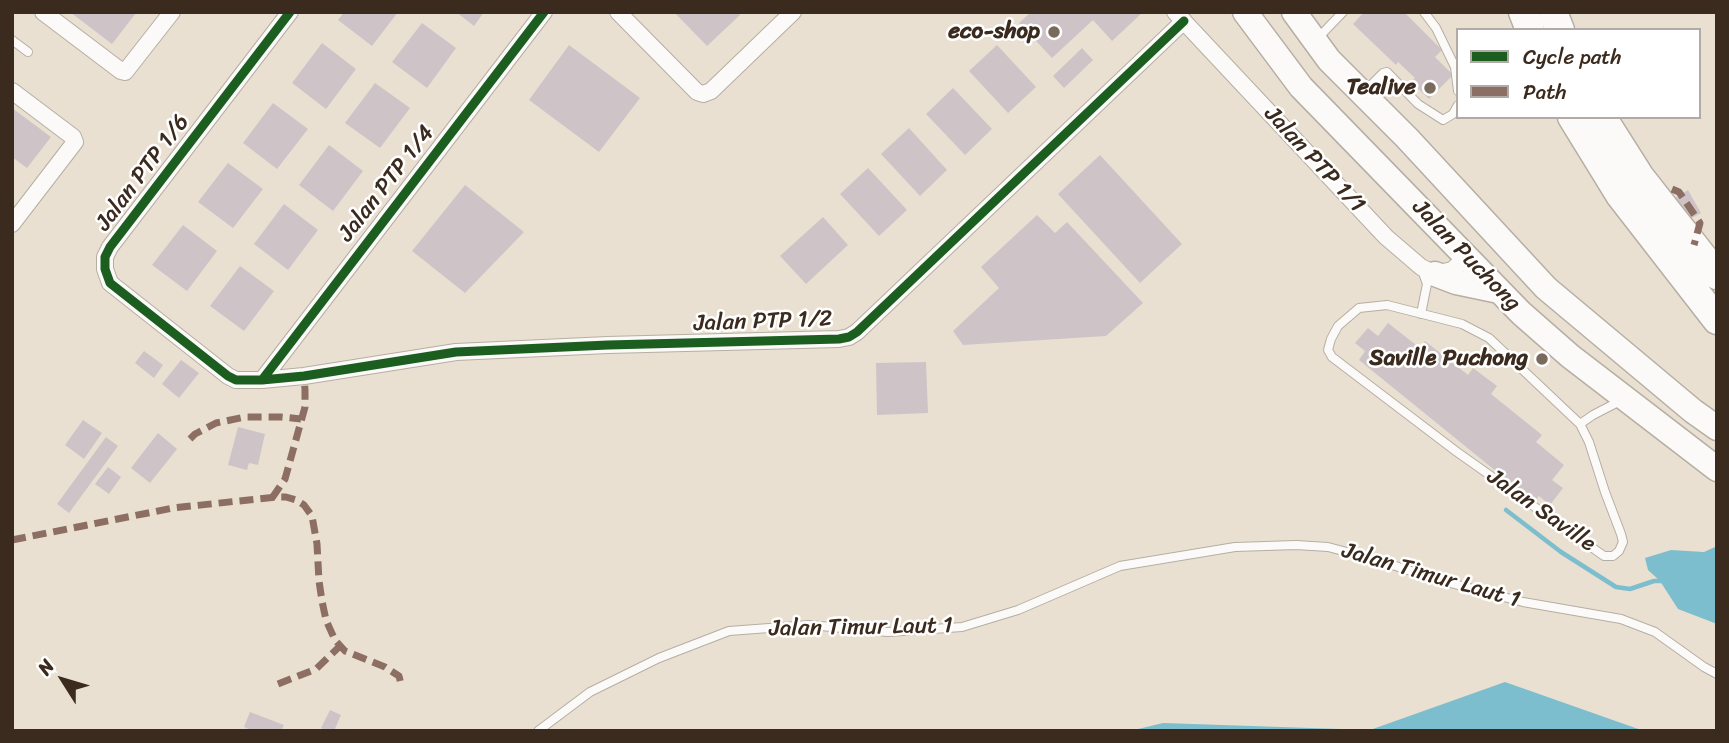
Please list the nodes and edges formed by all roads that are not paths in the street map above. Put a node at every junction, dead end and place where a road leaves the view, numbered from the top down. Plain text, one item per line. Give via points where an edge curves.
1 (43, 12) edge
2 (172, 12) edge
3 (290, 12) edge
4 (544, 12) edge
5 (618, 12) edge
6 (793, 12) edge
7 (1245, 12) edge
8 (1294, 12) edge
9 (1343, 12) edge
10 (1423, 12) edge
11 (1180, 17) edge
12 (12, 40) edge
13 (1315, 41) junction
14 (28, 52) dead end
15 (1456, 74) edge
16 (12, 91) edge
17 (1362, 94) junction
18 (1456, 109) edge
19 (1573, 119) edge
20 (1603, 119) edge
21 (1407, 138) junction
22 (12, 224) edge
23 (1466, 258) junction
24 (1428, 271) junction
25 (1717, 275) edge
26 (1499, 291) junction
27 (1422, 314) junction
28 (1717, 320) edge
29 (261, 380) junction
30 (1625, 399) junction
31 (1580, 424) junction
32 (1717, 428) edge
33 (1717, 469) edge
34 (1717, 674) edge
35 (538, 731) edge

1 - 2 street via 125,72
3 - 29 street, Jalan PTP 1/6 via 105,257 110,282 228,376
4 - 29 street, Jalan PTP 1/4
5 - 6 street via 703,94
7 - 23 main road, Jalan Puchong via 1301,87
8 - 13 main road, Jalan Puchong
9 - 13 lane
10 - 15 lane via 1436,27
11 - 24 street, Jalan PTP 1/1 via 1386,237
11 - 29 street, Jalan PTP 1/2 via 849,337 456,352
12 - 14 lane
13 - 17 main road, Jalan Puchong
16 - 22 street via 75,142
17 - 18 lane via 1387,72 1418,104 1443,120
17 - 21 main road, Jalan Puchong
19 - 28 highway via 1620,195
20 - 25 highway via 1640,177
21 - 23 main road via 1474,223 1476,244
21 - 32 main road, Jalan Puchong via 1546,288
23 - 24 street via 1452,270
23 - 26 main road, Jalan Puchong
24 - 26 main road
24 - 27 lane
26 - 30 main road, Jalan Puchong
27 - 31 lane, Jalan Saville via 1462,324 1489,338
27 - 31 lane, Jalan Saville via 1387,305 1359,308 1338,326 1328,350 1457,452 1604,556 1613,556 1623,542
30 - 31 lane
30 - 33 main road, Jalan Puchong
34 - 35 lane, Jalan Timur Laut 1 via 1655,632 1621,619 1523,602 1328,547 1236,547 1120,566 1018,610 962,627 888,632 809,625 729,631 590,692

